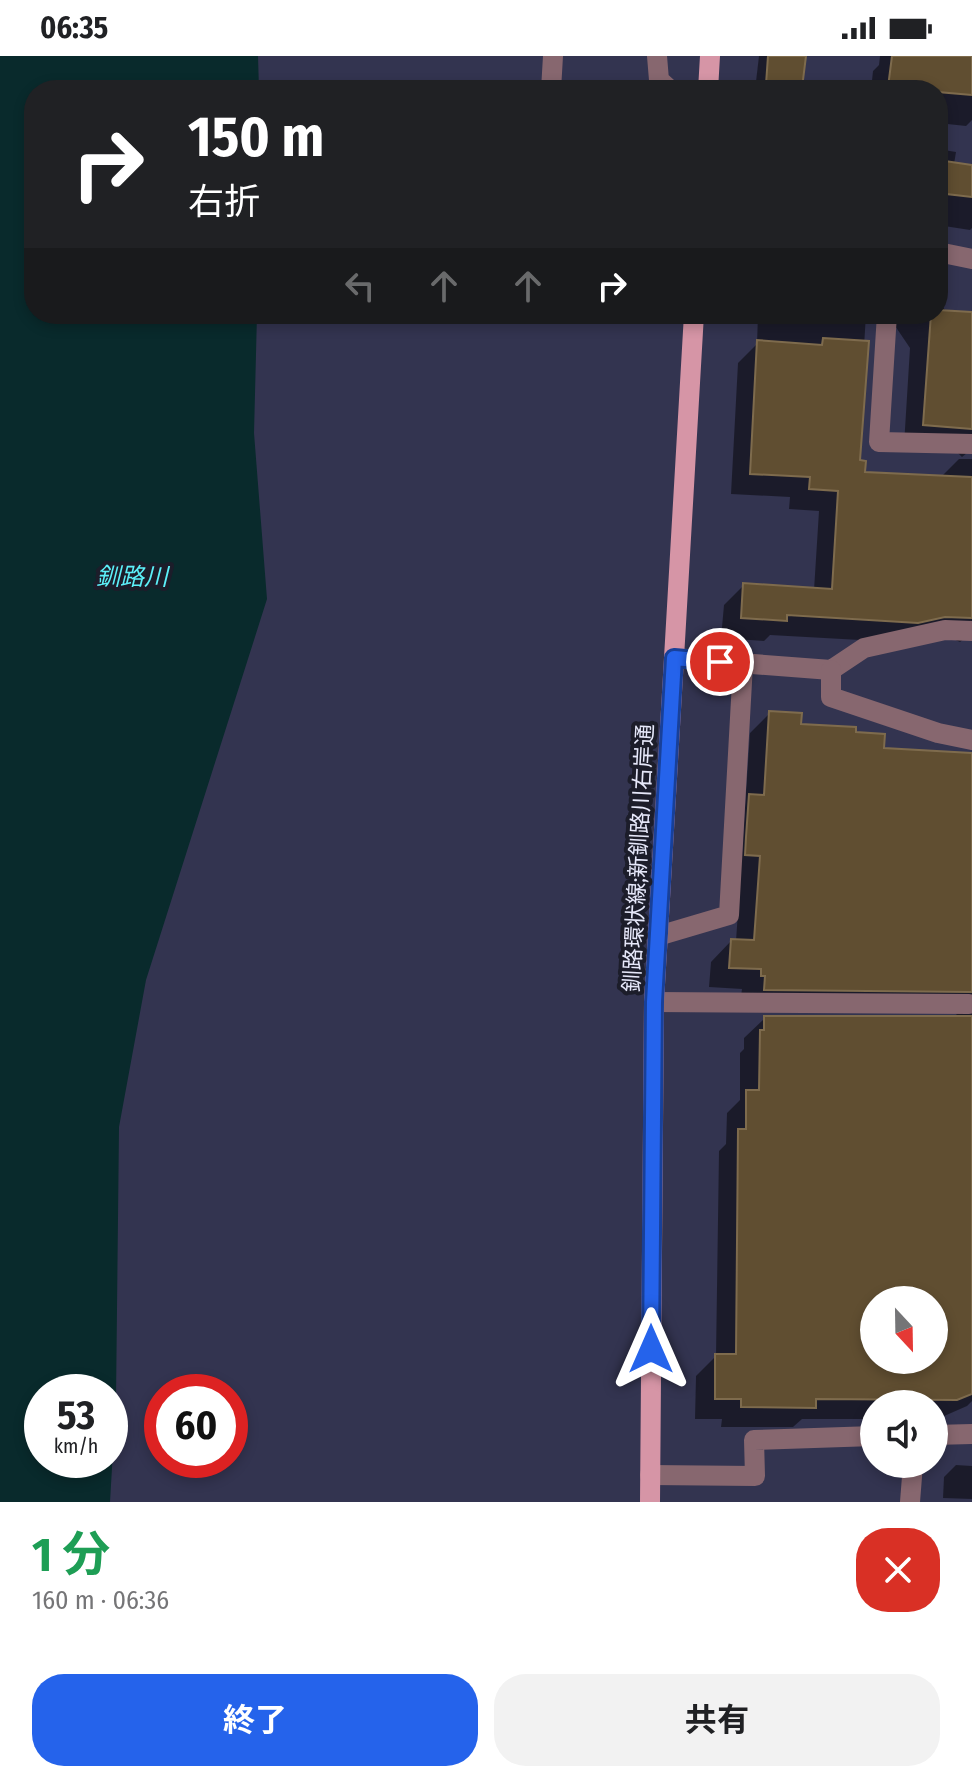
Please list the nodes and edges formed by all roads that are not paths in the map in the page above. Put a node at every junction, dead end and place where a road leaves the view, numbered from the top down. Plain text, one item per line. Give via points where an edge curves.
1 (553, 56) edge
2 (657, 56) edge
3 (710, 56) edge
4 (552, 80) edge
5 (659, 80) edge
6 (709, 80) edge
7 (948, 254) edge
8 (972, 259) edge
9 (693, 324) edge
10 (886, 324) edge
11 (972, 444) edge
12 (972, 631) edge
13 (674, 658) junction
14 (743, 664) junction
15 (831, 670) junction
16 (972, 740) edge
17 (658, 936) junction
18 (654, 1002) junction
19 (969, 1004) dead end
20 (972, 1434) edge
21 (948, 1435) edge
22 (860, 1436) edge
23 (650, 1475) junction
24 (912, 1478) edge
25 (650, 1502) edge
26 (910, 1502) edge

1 - 4 street
2 - 5 street
3 - 6 main road
7 - 8 street
9 - 13 main road, 釧路環状線;新釧路川右岸通
10 - 11 street via 879,442
12 - 15 street via 945,630 864,648
13 - 14 street
13 - 17 main road, 釧路環状線;新釧路川右岸通
14 - 15 street
14 - 17 street via 729,915
15 - 16 street via 831,697
17 - 18 main road, 釧路環状線;新釧路川右岸通
18 - 19 street
18 - 23 main road, 釧路環状線;新釧路川右岸通
20 - 21 street
22 - 23 street via 754,1440 755,1476
23 - 25 main road, 釧路環状線;新釧路川右岸通
24 - 26 street

